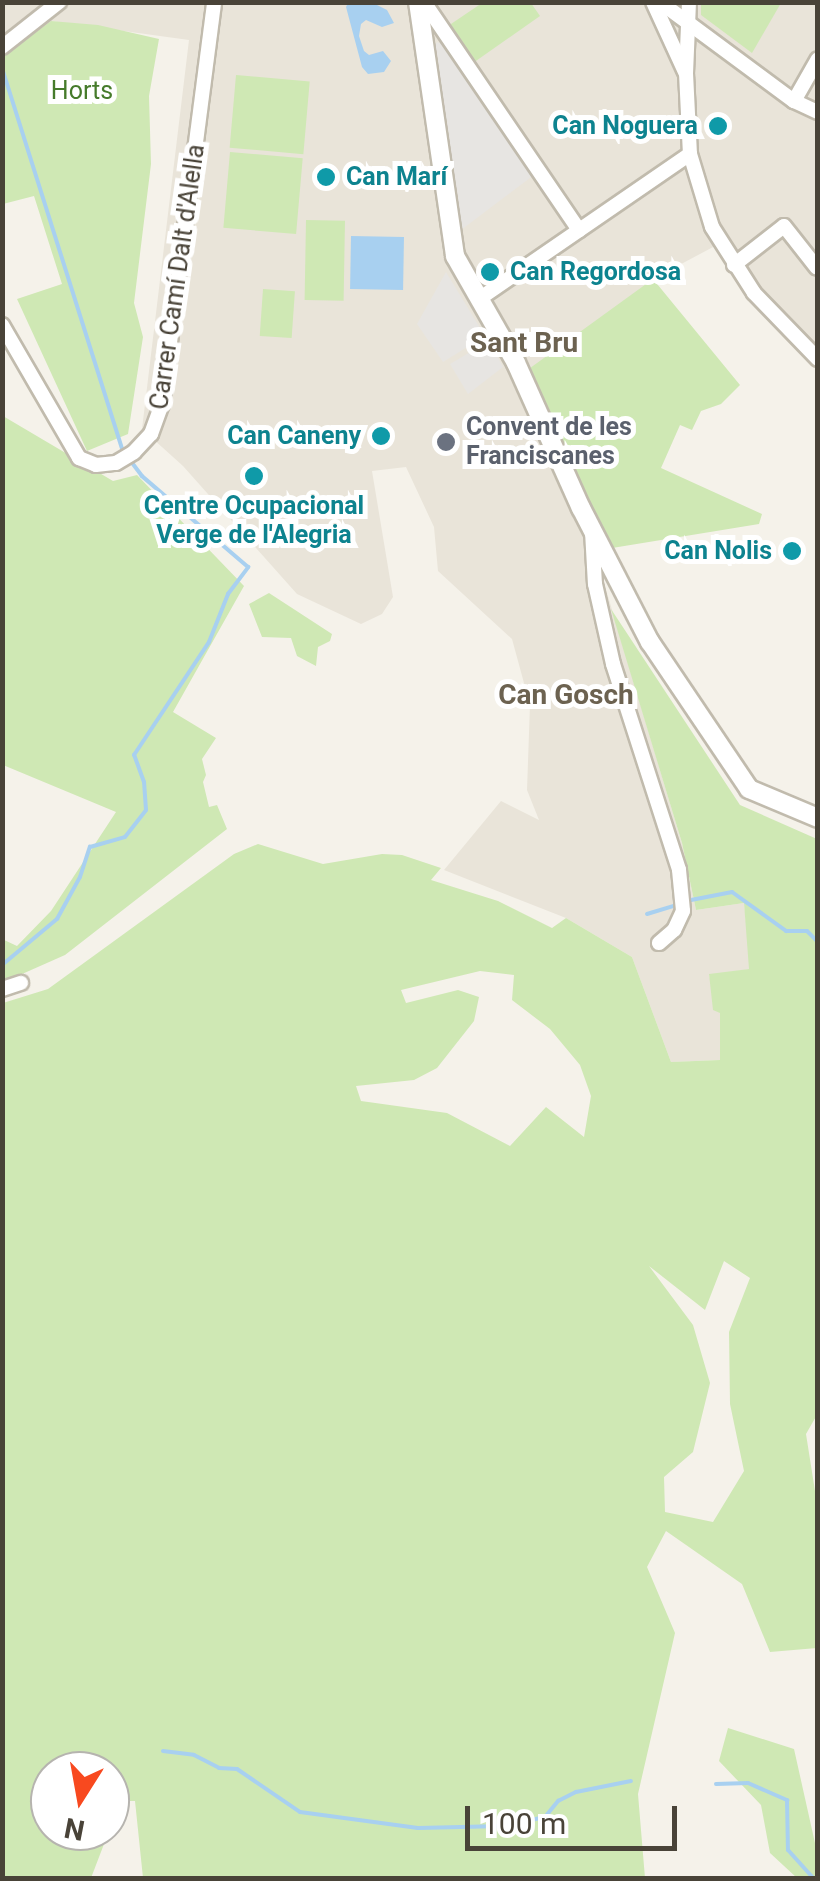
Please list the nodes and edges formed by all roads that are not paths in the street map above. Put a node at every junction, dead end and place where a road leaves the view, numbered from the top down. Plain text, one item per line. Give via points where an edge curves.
1 (59, 2) edge
2 (214, 2) edge
3 (421, 2) edge
4 (656, 2) edge
5 (689, 2) edge
6 (688, 24) junction
7 (2, 47) edge
8 (818, 59) edge
9 (686, 73) junction
10 (794, 101) junction
11 (818, 112) edge
12 (690, 154) junction
13 (579, 230) junction
14 (734, 265) junction
15 (817, 268) edge
16 (479, 298) junction
17 (2, 326) edge
18 (818, 359) edge
19 (592, 529) junction
20 (818, 818) edge
21 (658, 943) dead end
22 (21, 983) dead end
23 (2, 989) edge

1 - 7 street
2 - 17 street, Carrer Camí Dalt d'Alella via 162,404 151,434 116,462 90,464 76,455
3 - 13 street
3 - 16 street via 455,256
4 - 6 street
4 - 9 street
5 - 6 street
6 - 9 street
6 - 10 street
8 - 10 street
9 - 12 street
10 - 11 street
12 - 13 street
12 - 14 street via 712,227
13 - 16 street
14 - 15 street via 784,226
14 - 18 street
16 - 19 street
19 - 20 street via 650,642 743,782 760,798
19 - 21 street via 595,584 613,664 679,870 682,911
22 - 23 street

